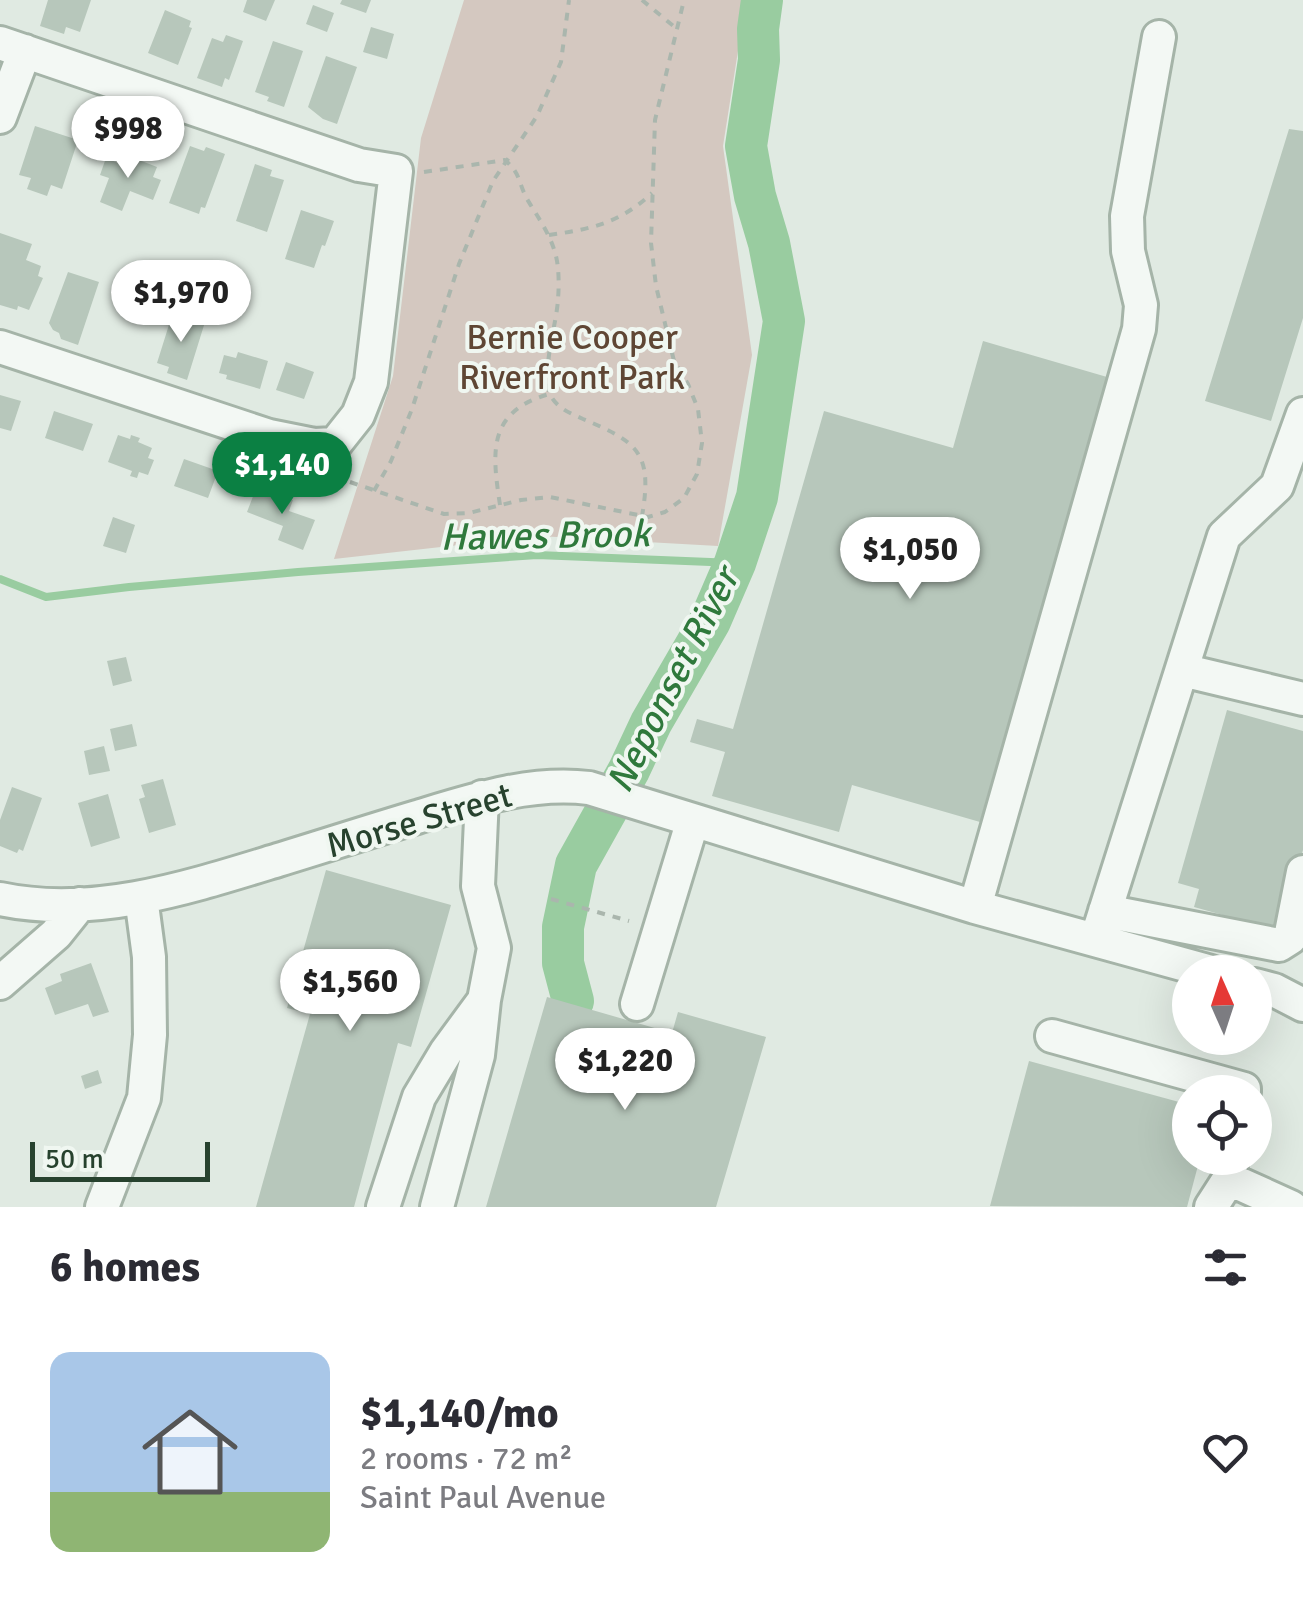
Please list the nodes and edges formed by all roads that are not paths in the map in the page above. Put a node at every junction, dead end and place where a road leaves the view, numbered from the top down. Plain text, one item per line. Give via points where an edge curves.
1 (1159, 36) dead end
2 (12, 47) edge
3 (0, 118) edge
4 (0, 347) edge
5 (1303, 414) edge
6 (1182, 670) junction
7 (1303, 699) edge
8 (482, 797) junction
9 (694, 820) junction
10 (1303, 872) edge
11 (142, 897) junction
12 (0, 899) edge
13 (80, 904) junction
14 (975, 908) junction
15 (1101, 926) junction
16 (1172, 956) edge
17 (0, 983) edge
18 (1272, 989) edge
19 (484, 1000) junction
20 (637, 1004) dead end
21 (1303, 1005) edge
22 (1052, 1036) dead end
23 (1193, 1075) edge
24 (1227, 1175) edge
25 (1241, 1175) edge
26 (1303, 1191) edge
27 (102, 1207) edge
28 (383, 1207) edge
29 (437, 1207) edge
30 (1211, 1207) edge
31 (1290, 1207) edge

1 - 14 street via 1127,216 1140,329
2 - 3 street
2 - 4 street via 360,165 396,171 371,382 358,415 335,444 269,436
5 - 6 street via 1277,486 1224,536
6 - 7 street
6 - 15 street
8 - 9 street, Morse Street via 566,785
8 - 11 street, Morse Street
8 - 19 street via 478,886 494,948
9 - 14 street, Morse Street
9 - 20 street
10 - 15 street via 1290,938 1279,945
11 - 13 street, Morse Street
11 - 27 street via 150,976 144,1098
12 - 13 street, Morse Street
13 - 17 street
14 - 15 street, Morse Street
15 - 16 street, Morse Street
18 - 21 street
19 - 28 street via 418,1097
19 - 29 street via 478,1055
22 - 23 street
24 - 30 street
25 - 31 street
26 - 31 street

